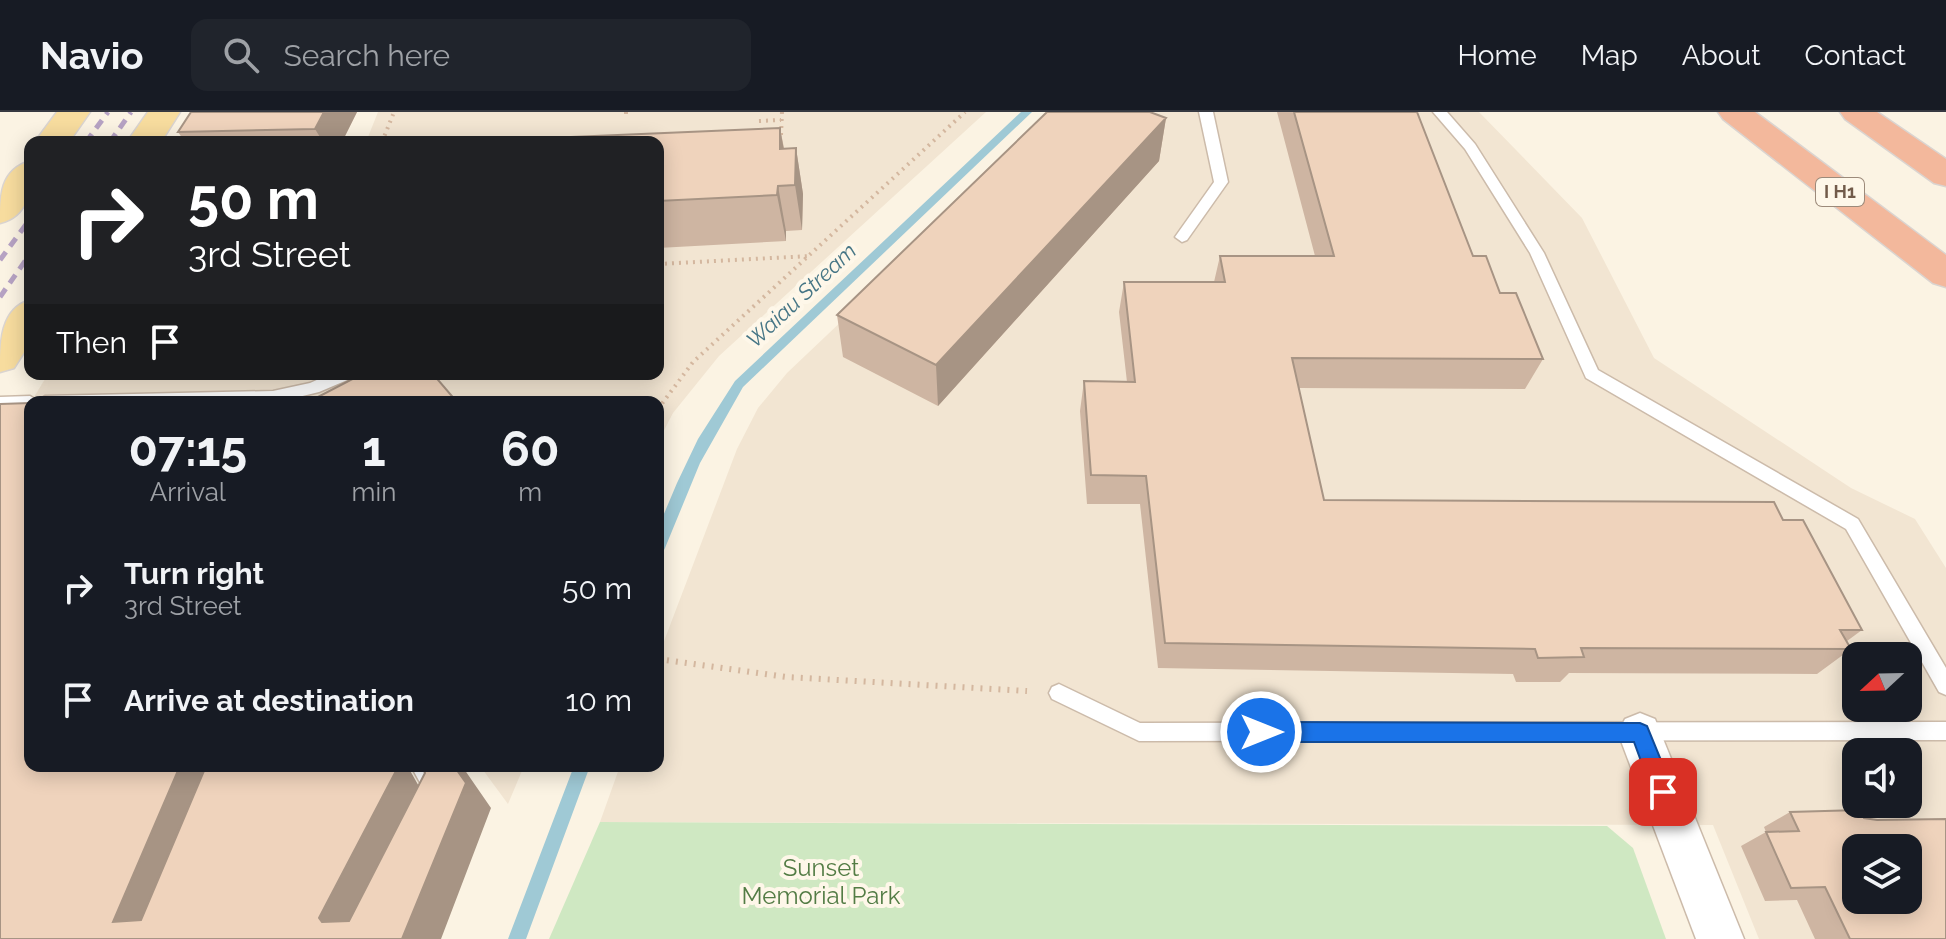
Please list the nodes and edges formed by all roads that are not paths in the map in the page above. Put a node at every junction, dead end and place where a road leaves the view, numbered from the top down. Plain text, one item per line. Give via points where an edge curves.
1 (74, 112) edge
2 (164, 112) edge
3 (1206, 112) edge
4 (1440, 112) edge
5 (1734, 112) edge
6 (1856, 112) edge
7 (56, 136) edge
8 (148, 136) edge
9 (1946, 175) edge
10 (24, 180) edge
11 (0, 212) edge
12 (1182, 237) dead end
13 (1946, 274) edge
14 (24, 322) edge
15 (0, 358) edge
16 (332, 380) edge
17 (277, 396) edge
18 (24, 402) edge
19 (0, 403) edge
20 (1946, 686) edge
21 (1059, 693) road end
22 (1946, 731) edge
23 (1640, 733) junction
24 (424, 772) edge
25 (432, 811) edge
26 (1720, 939) edge

1 - 7 main road
2 - 8 main road
3 - 12 lane via 1221,182
4 - 20 lane via 1470,147 1537,253 1592,374 1852,524
5 - 13 highway, I H1
6 - 9 highway
10 - 11 main road
14 - 15 main road
16 - 17 lane
18 - 19 lane
21 - 23 lane via 1139,732
22 - 23 lane
23 - 26 street
24 - 25 lane via 439,797

